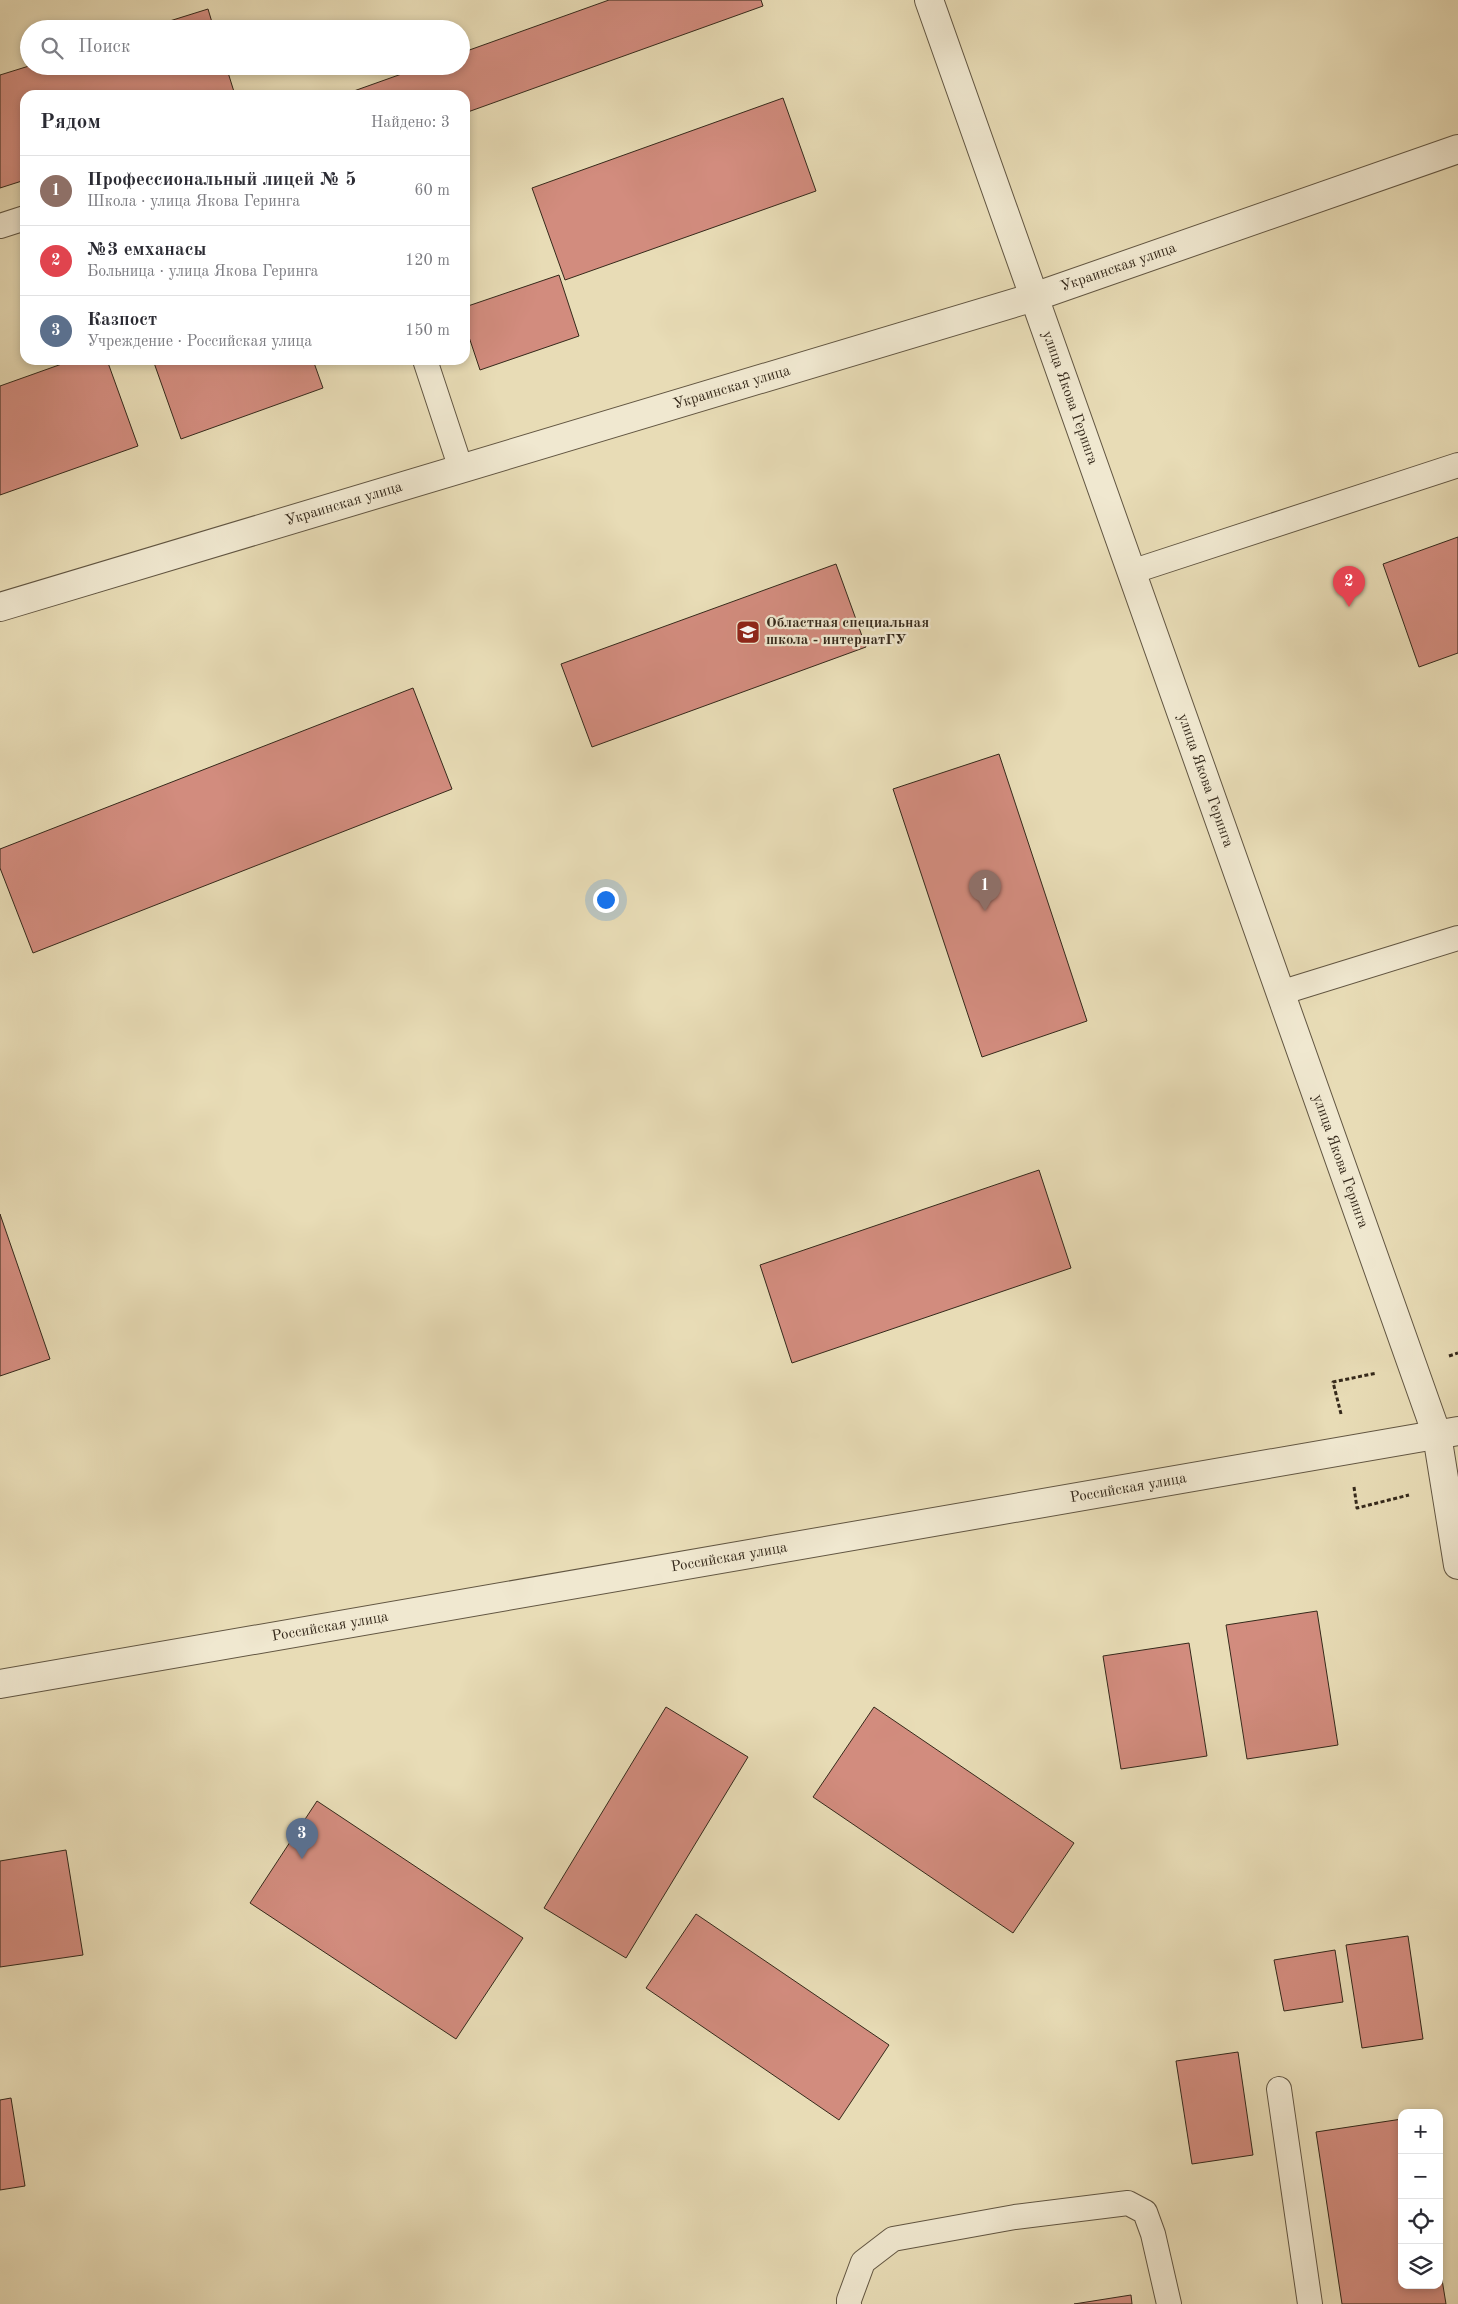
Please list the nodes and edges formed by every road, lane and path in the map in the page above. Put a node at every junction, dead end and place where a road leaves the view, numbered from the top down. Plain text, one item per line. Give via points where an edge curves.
1 (929, 0) edge
2 (1458, 149) edge
3 (20, 220) edge
4 (0, 226) edge
5 (1034, 297) junction
6 (427, 365) edge
7 (1458, 465) edge
8 (460, 469) junction
9 (1131, 572) junction
10 (0, 607) edge
11 (1458, 938) edge
12 (1280, 993) junction
13 (1448, 1433) edge
14 (1458, 1565) edge
15 (0, 1684) edge
16 (1279, 2089) dead end
17 (849, 2304) edge
18 (1169, 2304) edge
19 (1310, 2304) edge

1 - 5 street, улица Якова Геринга
2 - 5 street, Украинская улица
3 - 4 lane
5 - 8 street, Украинская улица
5 - 9 street, улица Якова Геринга
6 - 8 lane
7 - 9 lane
8 - 10 street, Украинская улица
9 - 12 street, улица Якова Геринга
11 - 12 lane
12 - 13 street, улица Якова Геринга
13 - 14 street, улица Якова Геринга
13 - 15 street, Российская улица
16 - 19 lane
17 - 18 lane via 863,2262 893,2239 1016,2217 1128,2203 1144,2212 1148,2220

